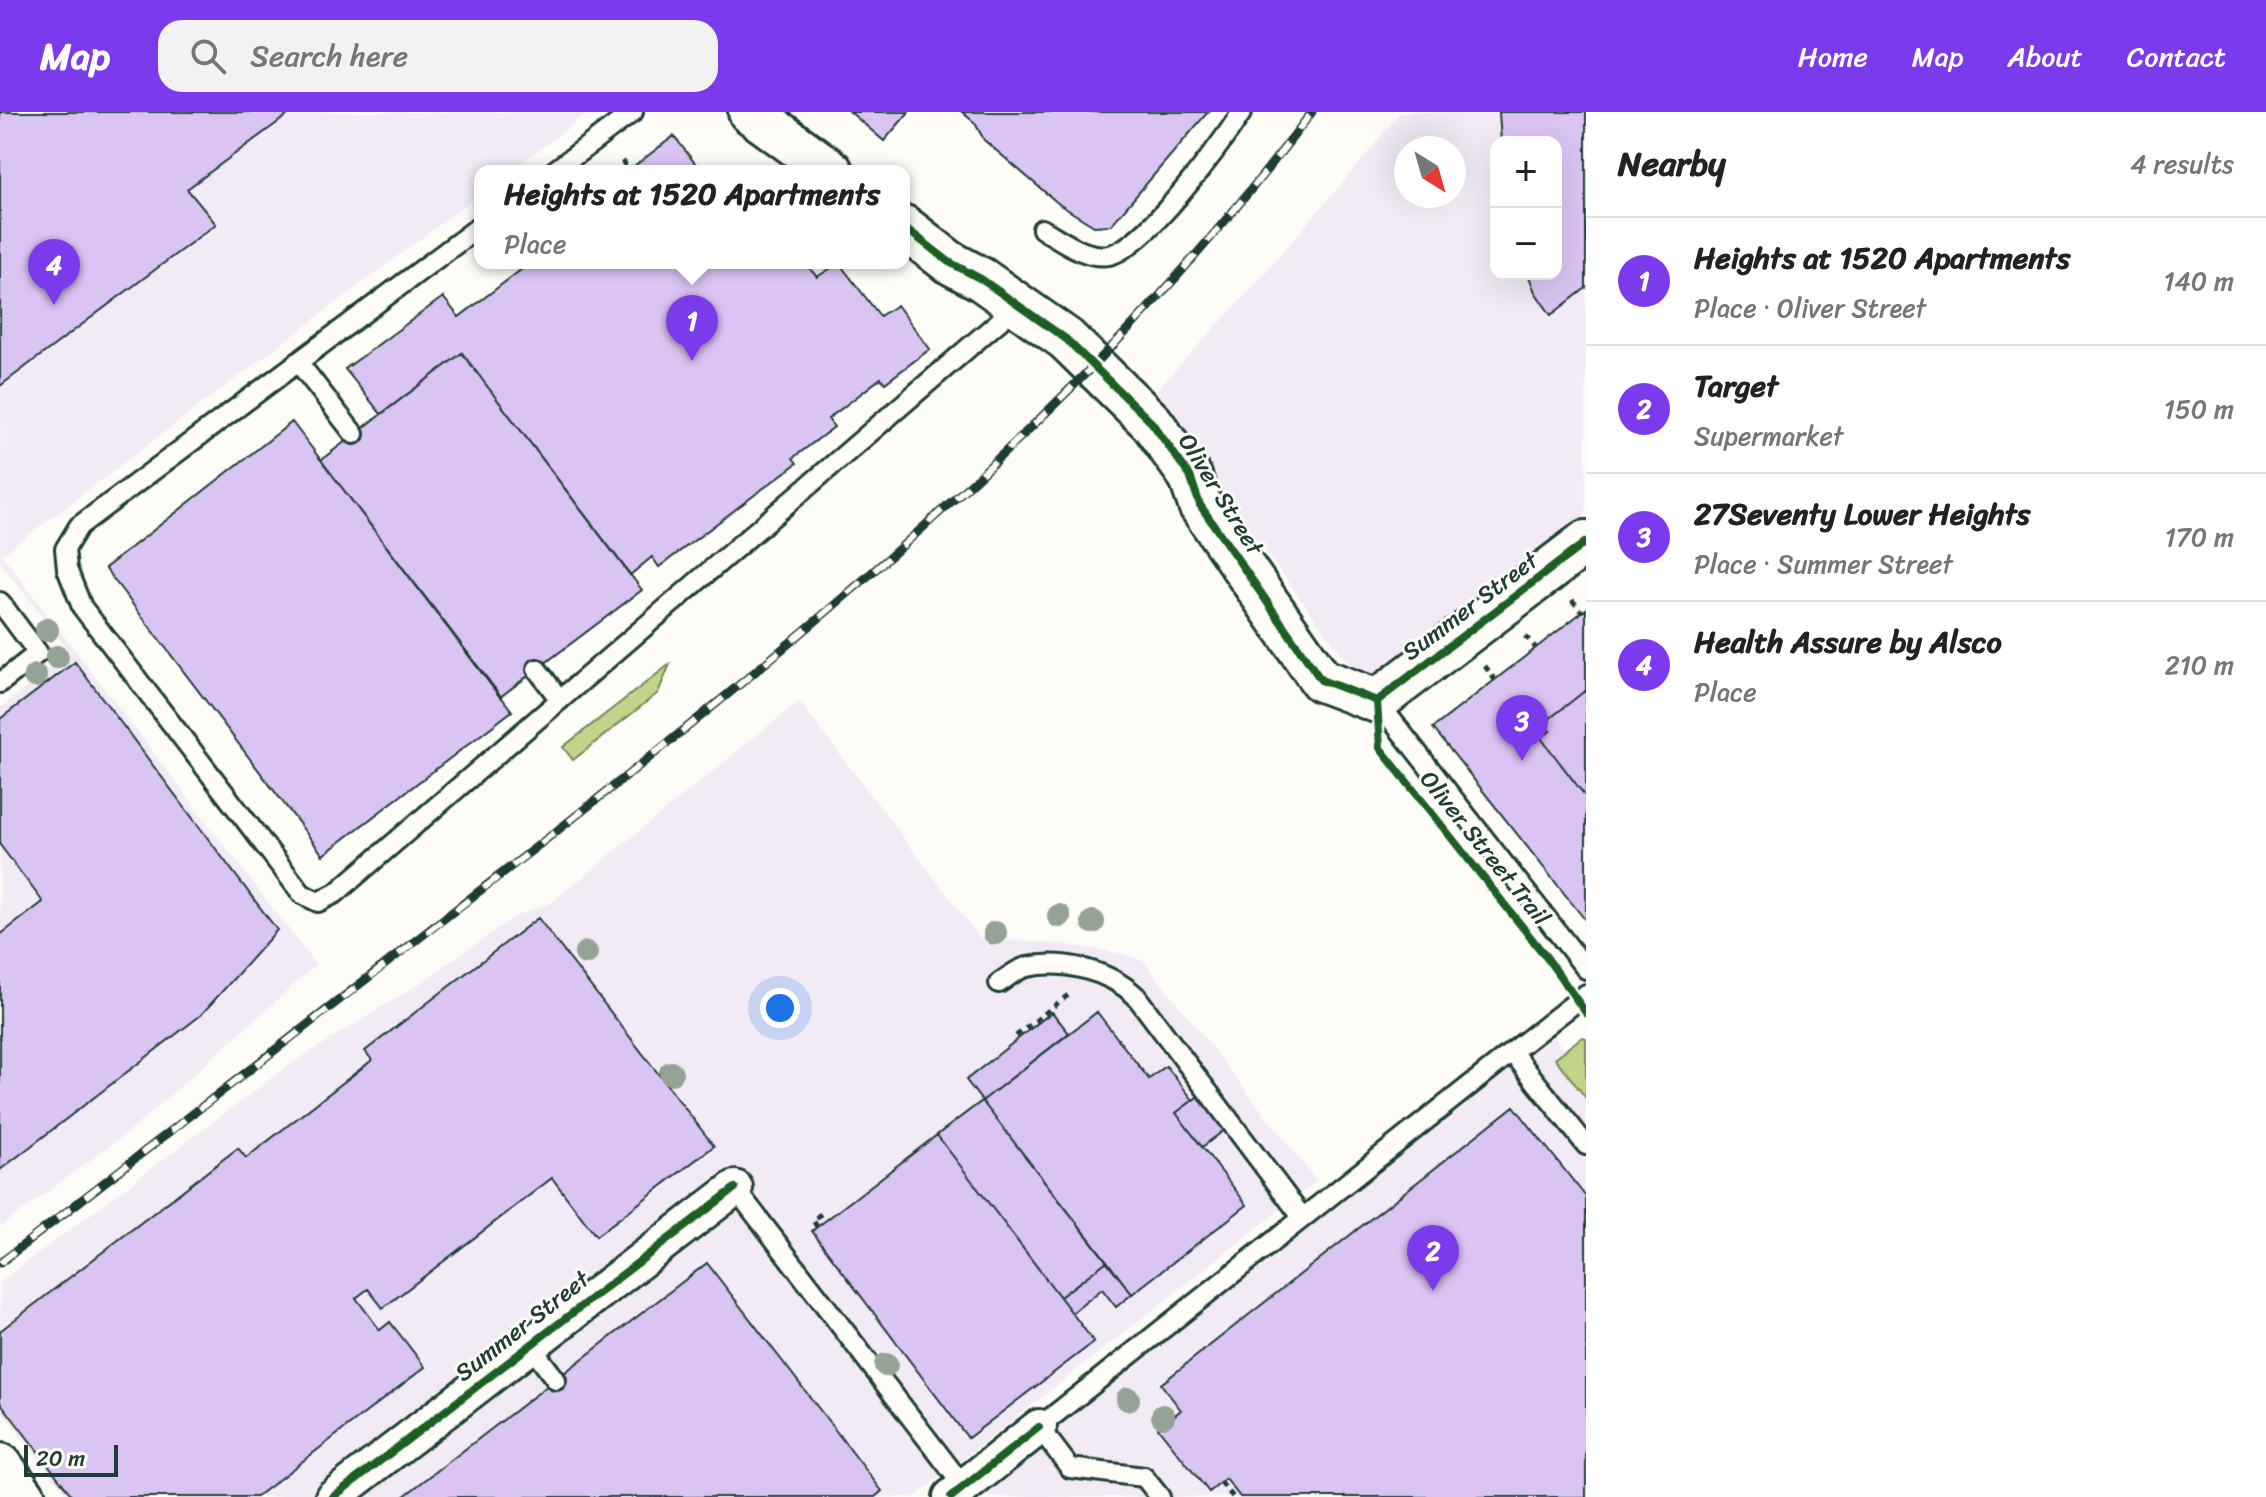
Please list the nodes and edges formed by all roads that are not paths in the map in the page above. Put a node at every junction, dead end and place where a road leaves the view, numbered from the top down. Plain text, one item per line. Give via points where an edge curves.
1 (633, 112) edge
2 (750, 112) edge
3 (1242, 112) edge
4 (562, 165) edge
5 (823, 165) edge
6 (1042, 229) dead end
7 (474, 230) edge
8 (910, 232) edge
9 (1011, 312) junction
10 (298, 362) junction
11 (354, 434) dead end
12 (1586, 542) edge
13 (0, 602) edge
14 (537, 669) dead end
15 (0, 683) edge
16 (560, 700) junction
17 (1377, 701) junction
18 (1586, 969) edge
19 (999, 983) dead end
20 (1586, 994) edge
21 (1512, 1052) junction
22 (1586, 1145) edge
23 (735, 1188) joint
24 (1302, 1217) junction
25 (530, 1345) junction
26 (556, 1380) dead end
27 (1039, 1427) junction
28 (0, 1466) edge
29 (957, 1492) edge
30 (23, 1497) edge
31 (333, 1497) edge
32 (1160, 1497) edge

1 - 4 lane
2 - 5 street
3 - 6 lane via 1208,162 1133,243 1110,255 1086,254
7 - 10 lane
8 - 9 street, Oliver Street via 949,262 971,294
9 - 16 lane
9 - 17 street, Oliver Street via 1138,435 1174,486 1200,505 1321,680
10 - 11 lane
10 - 16 lane via 79,526 65,549 82,607 302,894 318,902 336,893
12 - 17 street, Summer Street
13 - 15 lane via 38,653
14 - 16 lane
17 - 18 lane
19 - 24 lane via 1026,967 1054,965 1097,972 1122,984
20 - 21 lane
21 - 22 lane
21 - 24 lane
23 - 25 street, Summer Street
23 - 29 lane
24 - 27 lane
25 - 26 lane
25 - 31 street, Summer Street
27 - 29 street
27 - 32 lane via 1070,1468 1144,1477
28 - 30 main road

